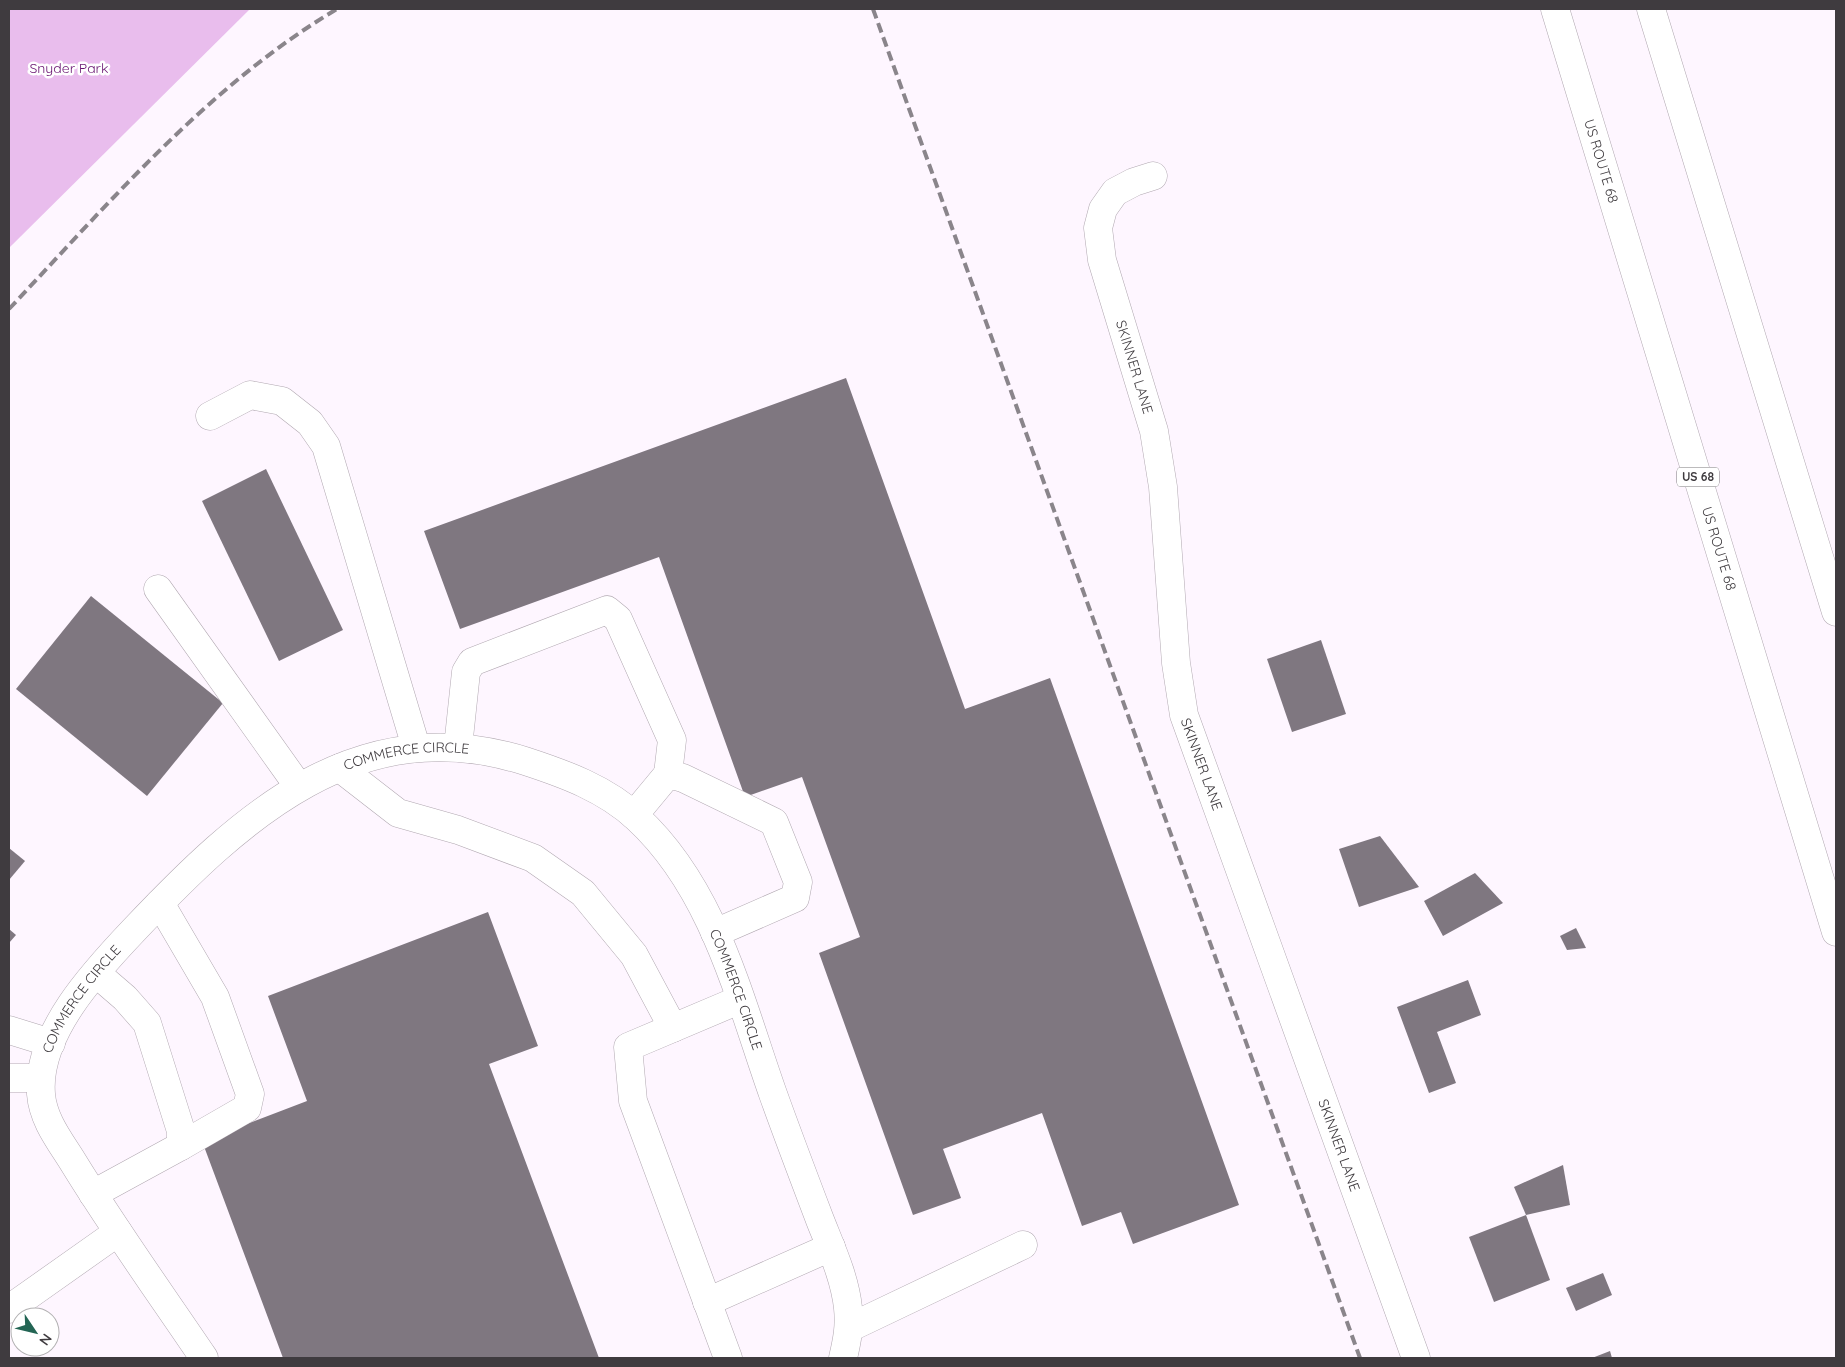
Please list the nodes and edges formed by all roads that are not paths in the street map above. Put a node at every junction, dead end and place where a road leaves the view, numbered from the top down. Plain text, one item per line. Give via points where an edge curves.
1 (1651, 9) edge
2 (1557, 15) edge
3 (1152, 176) dead end
4 (210, 416) dead end
5 (158, 589) dead end
6 (1836, 612) edge
7 (416, 747) junction
8 (458, 747) junction
9 (340, 768) junction
10 (668, 774) junction
11 (299, 787) junction
12 (634, 815) junction
13 (160, 903) junction
14 (1836, 932) edge
15 (715, 933) junction
16 (96, 973) junction
17 (739, 1000) junction
18 (673, 1028) junction
19 (9, 1030) edge
20 (51, 1043) junction
21 (9, 1078) edge
22 (40, 1078) junction
23 (181, 1146) junction
24 (93, 1194) junction
25 (118, 1232) junction
26 (1023, 1245) dead end
27 (831, 1247) junction
28 (707, 1302) junction
29 (9, 1309) edge
30 (849, 1328) junction
31 (204, 1358) edge
32 (728, 1358) edge
33 (843, 1358) edge
34 (1416, 1358) edge

1 - 6 main road
2 - 14 main road, US ROUTE 68 / US 68
3 - 34 main road, SKINNER LANE via 1115,192 1103,209 1098,228 1102,260 1154,430 1163,487 1176,663 1184,715
4 - 7 main road via 250,395 282,400 310,423 326,446
5 - 11 main road
7 - 8 main road, COMMERCE CIRCLE
7 - 9 main road, COMMERCE CIRCLE via 376,754
8 - 10 main road via 466,672 472,662 607,610 618,619 672,740
8 - 12 main road, COMMERCE CIRCLE via 495,752 559,772 599,790
9 - 11 main road, COMMERCE CIRCLE
9 - 18 main road via 398,813 458,830 533,858 583,893 634,956
10 - 12 main road
10 - 15 main road via 683,778 774,822 798,882 795,898
11 - 13 main road, COMMERCE CIRCLE via 240,827
12 - 15 main road, COMMERCE CIRCLE via 670,852 695,888
13 - 16 main road, COMMERCE CIRCLE
13 - 23 main road via 215,997 250,1094 247,1108
15 - 17 main road, COMMERCE CIRCLE
16 - 20 main road, COMMERCE CIRCLE via 66,1013
16 - 23 main road via 147,1023 181,1131
17 - 18 main road
17 - 27 main road, COMMERCE CIRCLE
18 - 28 main road via 628,1047 633,1101
19 - 20 main road
20 - 22 main road, COMMERCE CIRCLE
21 - 22 main road
22 - 24 main road, COMMERCE CIRCLE via 46,1118
23 - 24 main road
24 - 25 main road, COMMERCE CIRCLE
25 - 29 main road
25 - 31 main road, COMMERCE CIRCLE
26 - 30 main road
27 - 28 main road
27 - 30 main road, COMMERCE CIRCLE via 848,1304
28 - 32 main road
30 - 33 main road, COMMERCE CIRCLE

